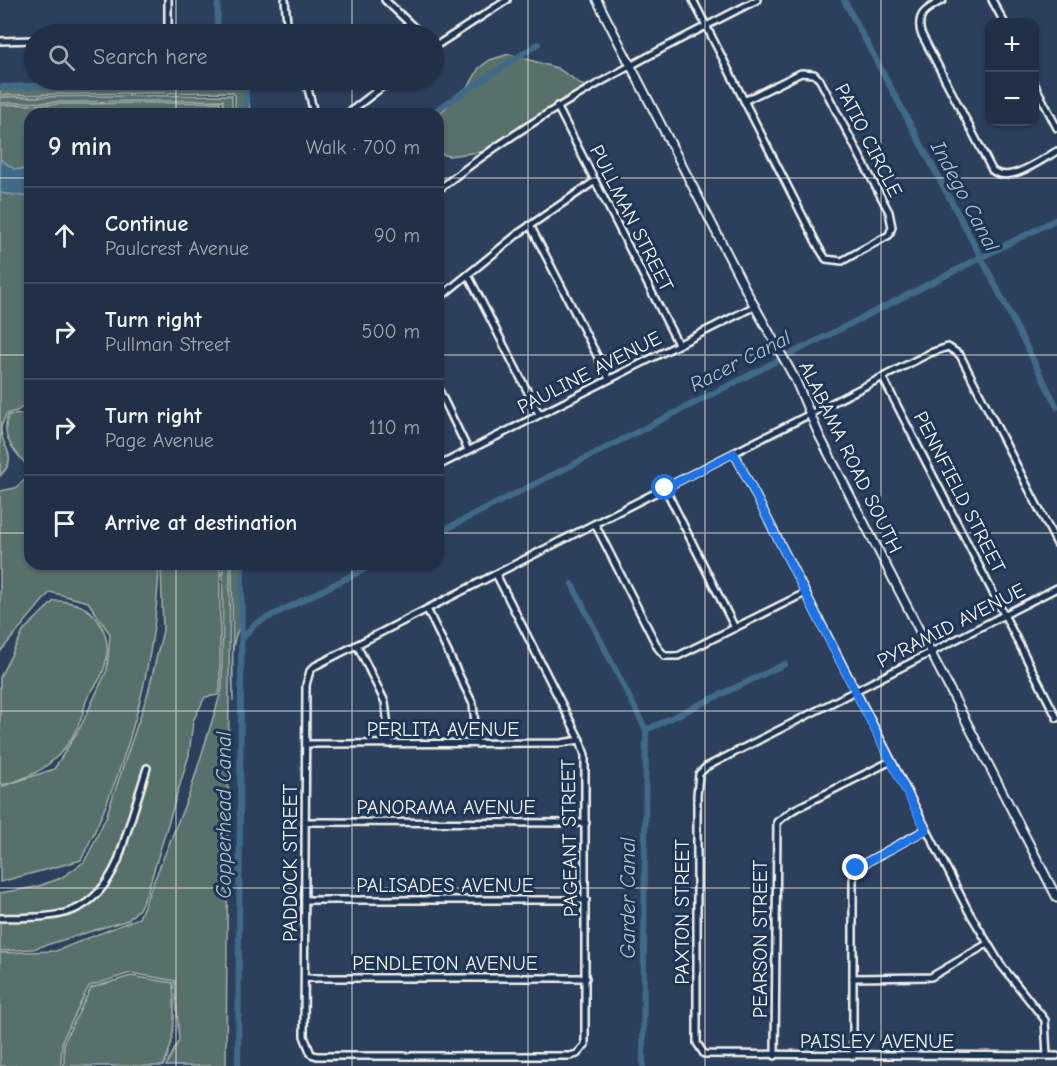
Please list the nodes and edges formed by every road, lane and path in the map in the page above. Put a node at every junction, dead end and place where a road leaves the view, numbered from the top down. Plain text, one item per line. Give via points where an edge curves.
1 (168, 0) edge
2 (285, 0) edge
3 (385, 0) edge
4 (507, 0) edge
5 (597, 0) edge
6 (693, 0) edge
7 (757, 0) edge
8 (943, 0) edge
9 (992, 0) edge
10 (496, 3) edge
11 (1002, 18) edge
12 (168, 24) edge
13 (287, 24) edge
14 (410, 24) edge
15 (706, 26) junction
16 (24, 40) edge
17 (444, 40) edge
18 (0, 41) edge
19 (632, 65) junction
20 (308, 90) edge
21 (378, 90) edge
22 (1039, 91) edge
23 (744, 101) junction
24 (557, 106) junction
25 (313, 108) edge
26 (355, 108) edge
27 (1057, 128) edge
28 (1057, 151) edge
29 (595, 181) junction
30 (444, 185) edge
31 (530, 225) junction
32 (468, 275) junction
33 (444, 294) edge
34 (755, 306) junction
35 (678, 344) junction
36 (883, 378) junction
37 (609, 379) junction
38 (444, 400) edge
39 (539, 414) junction
40 (810, 414) junction
41 (468, 450) junction
42 (734, 453) junction
43 (444, 463) edge
44 (665, 488) junction
45 (595, 524) junction
46 (1057, 544) edge
47 (496, 574) junction
48 (1057, 588) edge
49 (806, 593) junction
50 (427, 609) junction
51 (1005, 615) junction
52 (735, 628) junction
53 (357, 645) junction
54 (931, 653) junction
55 (855, 691) junction
56 (1057, 718) edge
57 (580, 740) junction
58 (306, 744) junction
59 (390, 744) junction
60 (477, 744) junction
61 (891, 761) junction
62 (147, 768) dead end
63 (699, 774) joint
64 (306, 822) junction
65 (586, 823) junction
66 (926, 830) junction
67 (1057, 898) edge
68 (305, 900) junction
69 (586, 900) junction
70 (0, 918) edge
71 (987, 944) junction
72 (305, 978) junction
73 (586, 978) junction
74 (853, 978) junction
75 (699, 1049) joint
76 (311, 1054) joint
77 (775, 1056) junction
78 (853, 1056) junction
79 (1047, 1056) junction
80 (1057, 1056) edge

1 - 12 street
2 - 13 street
3 - 14 street
4 - 10 street
5 - 19 street, ALABAMA ROAD SOUTH
6 - 15 street
7 - 15 street
8 - 28 street via 924,11 918,21 924,40 996,175 1008,176
9 - 11 street
10 - 17 street
15 - 19 street
15 - 23 street
16 - 18 street
19 - 24 street
19 - 34 street, ALABAMA ROAD SOUTH
20 - 25 street
21 - 26 street
22 - 27 street
23 - 23 street, PATIO CIRCLE via 808,72 820,80 886,206 892,227 884,239 848,258 826,259
24 - 29 street, PULLMAN STREET
24 - 30 street
29 - 31 street
29 - 35 street, PULLMAN STREET
31 - 32 street
31 - 37 street
32 - 33 street
32 - 39 street
34 - 35 street, PAULINE AVENUE
34 - 40 street, ALABAMA ROAD SOUTH
35 - 37 street, PAULINE AVENUE
36 - 40 street
36 - 46 street via 941,348 955,349
36 - 51 street, PENNFIELD STREET
37 - 39 street, PAULINE AVENUE
38 - 41 street
39 - 41 street, PAULINE AVENUE
40 - 42 street
40 - 54 street, ALABAMA ROAD SOUTH
41 - 43 street, PAULINE AVENUE
42 - 44 street
42 - 49 street
44 - 45 street
44 - 52 street
45 - 47 street
45 - 52 street via 665,656 678,657
47 - 50 street
47 - 57 street, PAGEANT STREET
48 - 51 street, PYRAMID AVENUE
49 - 52 street
49 - 55 street
50 - 53 street
50 - 60 street via 473,704
51 - 54 street, PYRAMID AVENUE
51 - 56 street, PENNFIELD STREET
53 - 58 street, PADDOCK STREET via 310,671 306,685
53 - 59 street via 385,702
54 - 55 street, PYRAMID AVENUE
54 - 67 street, ALABAMA ROAD SOUTH
55 - 61 street
55 - 63 street, PYRAMID AVENUE via 715,762
57 - 60 street, PERLITA AVENUE
57 - 65 street, PAGEANT STREET via 585,764
58 - 59 street, PERLITA AVENUE
58 - 64 street, PADDOCK STREET
59 - 60 street, PERLITA AVENUE
61 - 66 street
61 - 77 street, PEARSON STREET via 793,810 777,822
62 - 70 street via 118,861 96,896 76,911 63,915
63 - 75 street, PAXTON STREET
64 - 65 street, PANORAMA AVENUE
64 - 68 street, PADDOCK STREET
65 - 69 street, PAGEANT STREET
66 - 71 street
66 - 74 street via 856,868
68 - 69 street, PALISADES AVENUE
68 - 72 street, PADDOCK STREET
69 - 73 street, PAGEANT STREET
71 - 74 street via 931,976
71 - 79 street via 1045,1020
72 - 73 street, PENDLETON AVENUE
72 - 76 street, PADDOCK STREET via 305,1043
73 - 76 street, PAGEANT STREET via 586,1038 582,1050 570,1056
74 - 78 street
75 - 77 street, PAISLEY AVENUE via 711,1056
77 - 78 street, PAISLEY AVENUE
78 - 79 street, PAISLEY AVENUE
79 - 80 street, PAISLEY AVENUE

